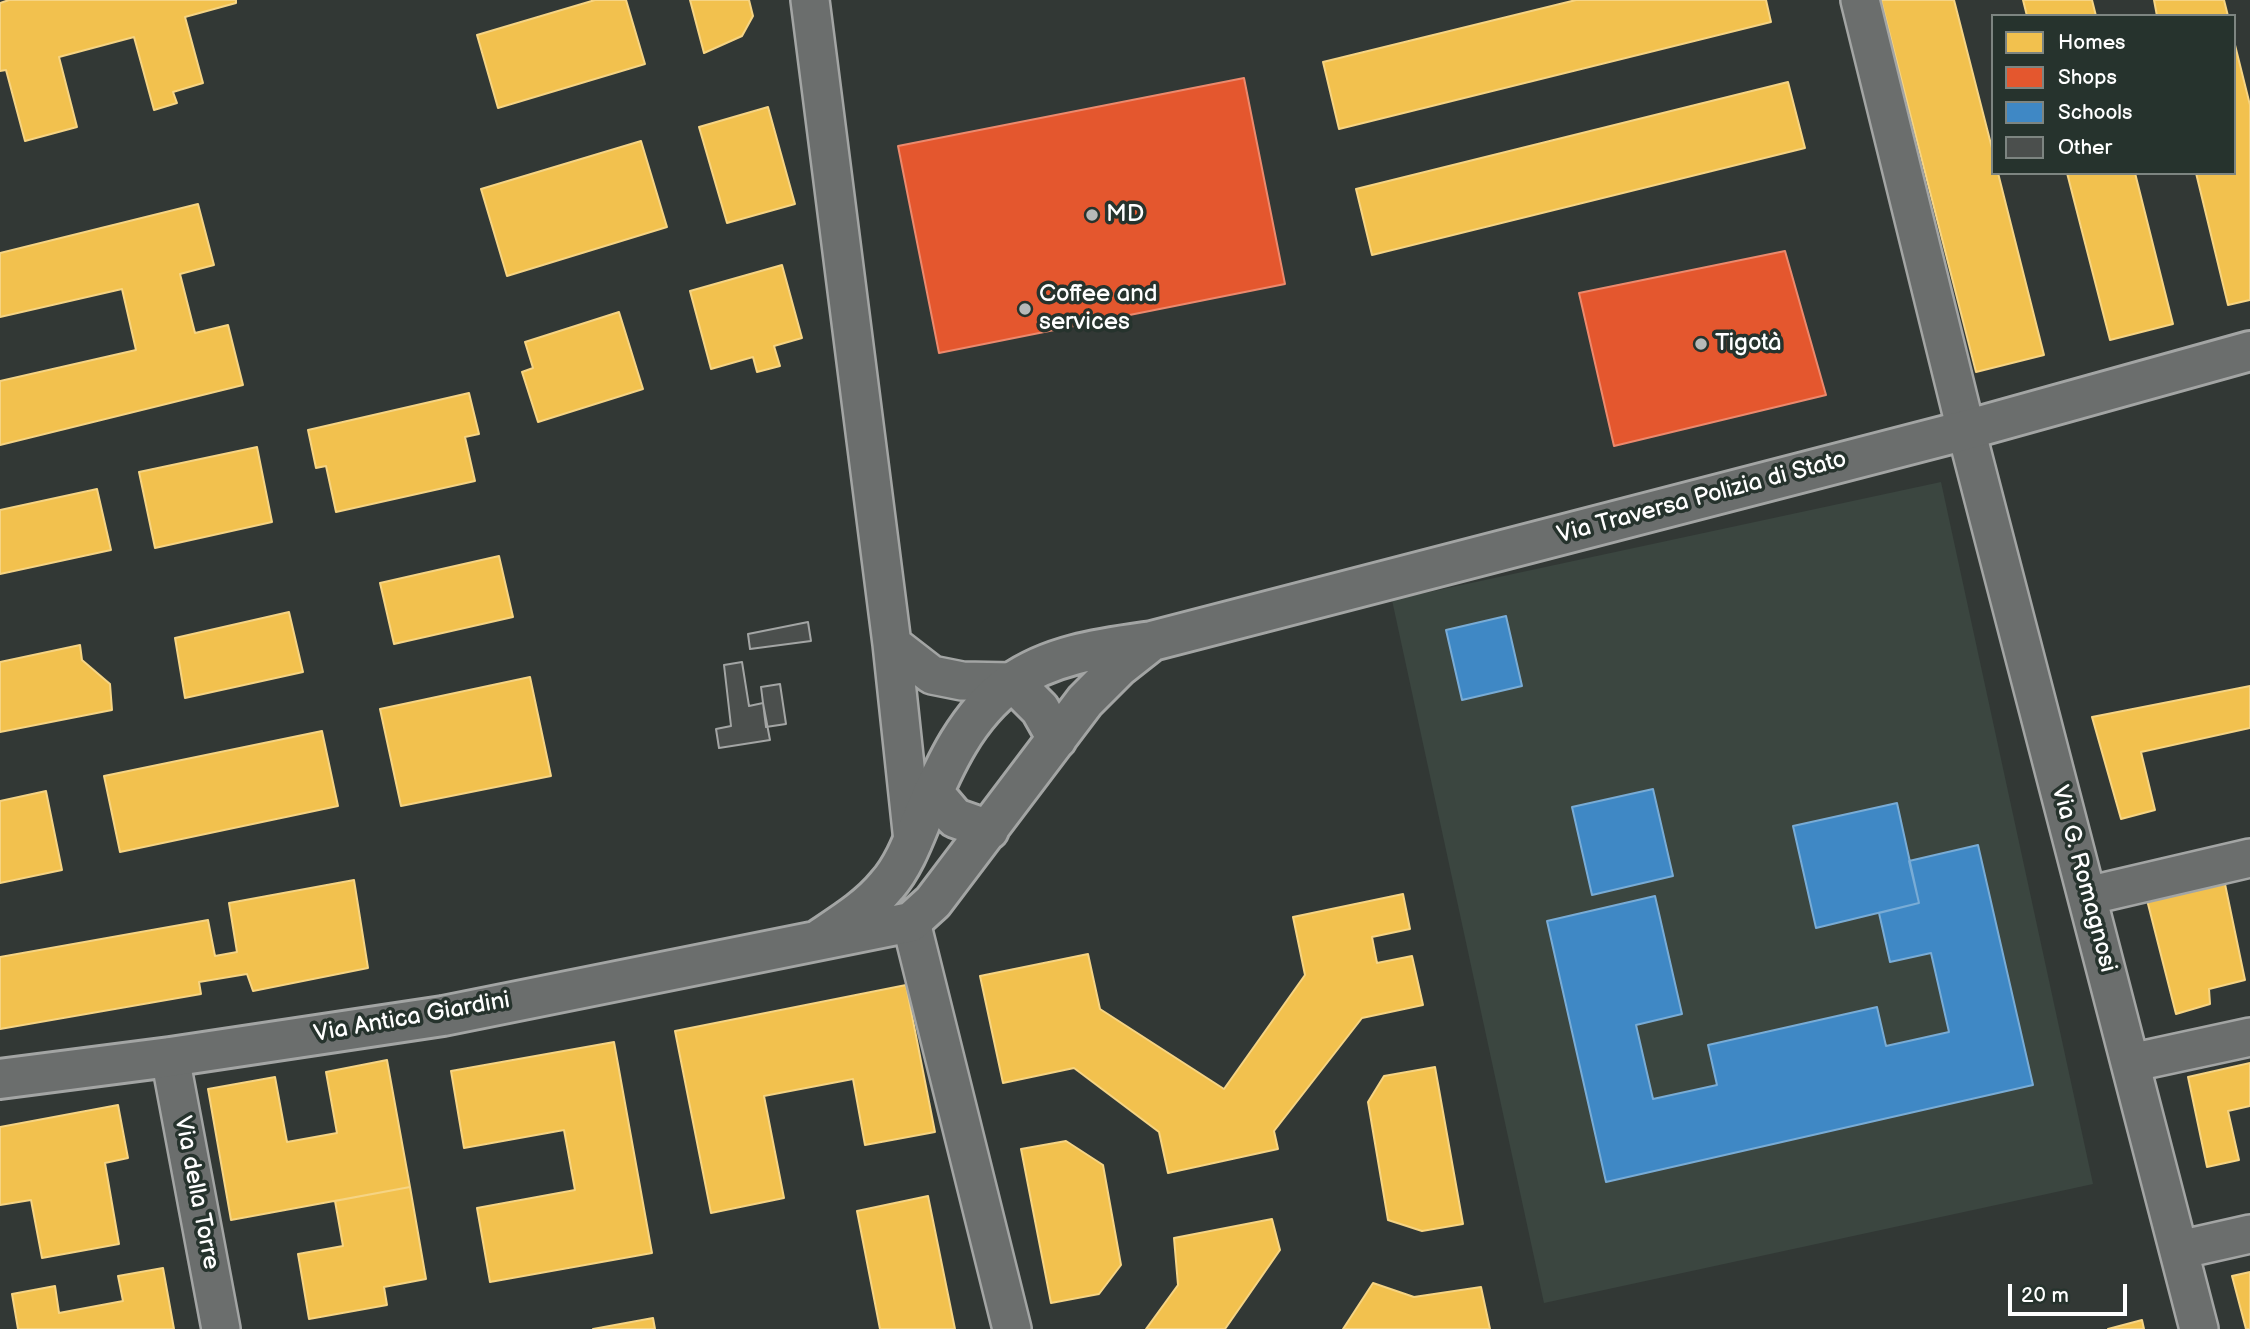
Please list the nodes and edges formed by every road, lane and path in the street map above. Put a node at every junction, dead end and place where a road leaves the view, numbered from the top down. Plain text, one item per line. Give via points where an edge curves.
1 (810, 0) edge
2 (1860, 0) edge
3 (2250, 351) edge
4 (1966, 430) junction
5 (1152, 641) junction
6 (892, 644) junction
7 (1013, 682) junction
8 (1057, 739) junction
9 (933, 792) junction
10 (989, 830) junction
11 (913, 841) junction
12 (2250, 858) edge
13 (2087, 896) junction
14 (922, 912) junction
15 (821, 938) junction
16 (2250, 1037) edge
17 (170, 1057) junction
18 (2130, 1063) junction
19 (0, 1079) edge
20 (2250, 1234) edge
21 (2179, 1250) junction
22 (221, 1329) edge
23 (1012, 1329) edge
24 (2199, 1329) edge

1 - 6 street
2 - 4 street, Via G. Romagnosi
3 - 4 street, Via Traversa Polizia di Stato
4 - 5 street, Via Traversa Polizia di Stato
4 - 13 street, Via G. Romagnosi
5 - 7 street, Via Antica Giardini via 1089,650 1048,663
5 - 8 street via 1086,701
6 - 7 street via 932,675
6 - 11 street
7 - 8 street via 1040,709
7 - 9 street, Via Antica Giardini via 989,701 961,739
8 - 10 street
9 - 10 street via 955,818
9 - 11 street, Via Antica Giardini
10 - 14 street
11 - 14 street
11 - 15 street, Via Antica Giardini via 889,884 858,914
12 - 13 street
13 - 18 street, Via G. Romagnosi
14 - 15 street, Via Antica Giardini
14 - 23 street
15 - 17 street, Via Antica Giardini via 443,1016
16 - 18 street
17 - 19 street, Via Antica Giardini
17 - 22 street, Via della Torre
18 - 21 street, Via G. Romagnosi
20 - 21 street
21 - 24 street, Via G. Romagnosi

